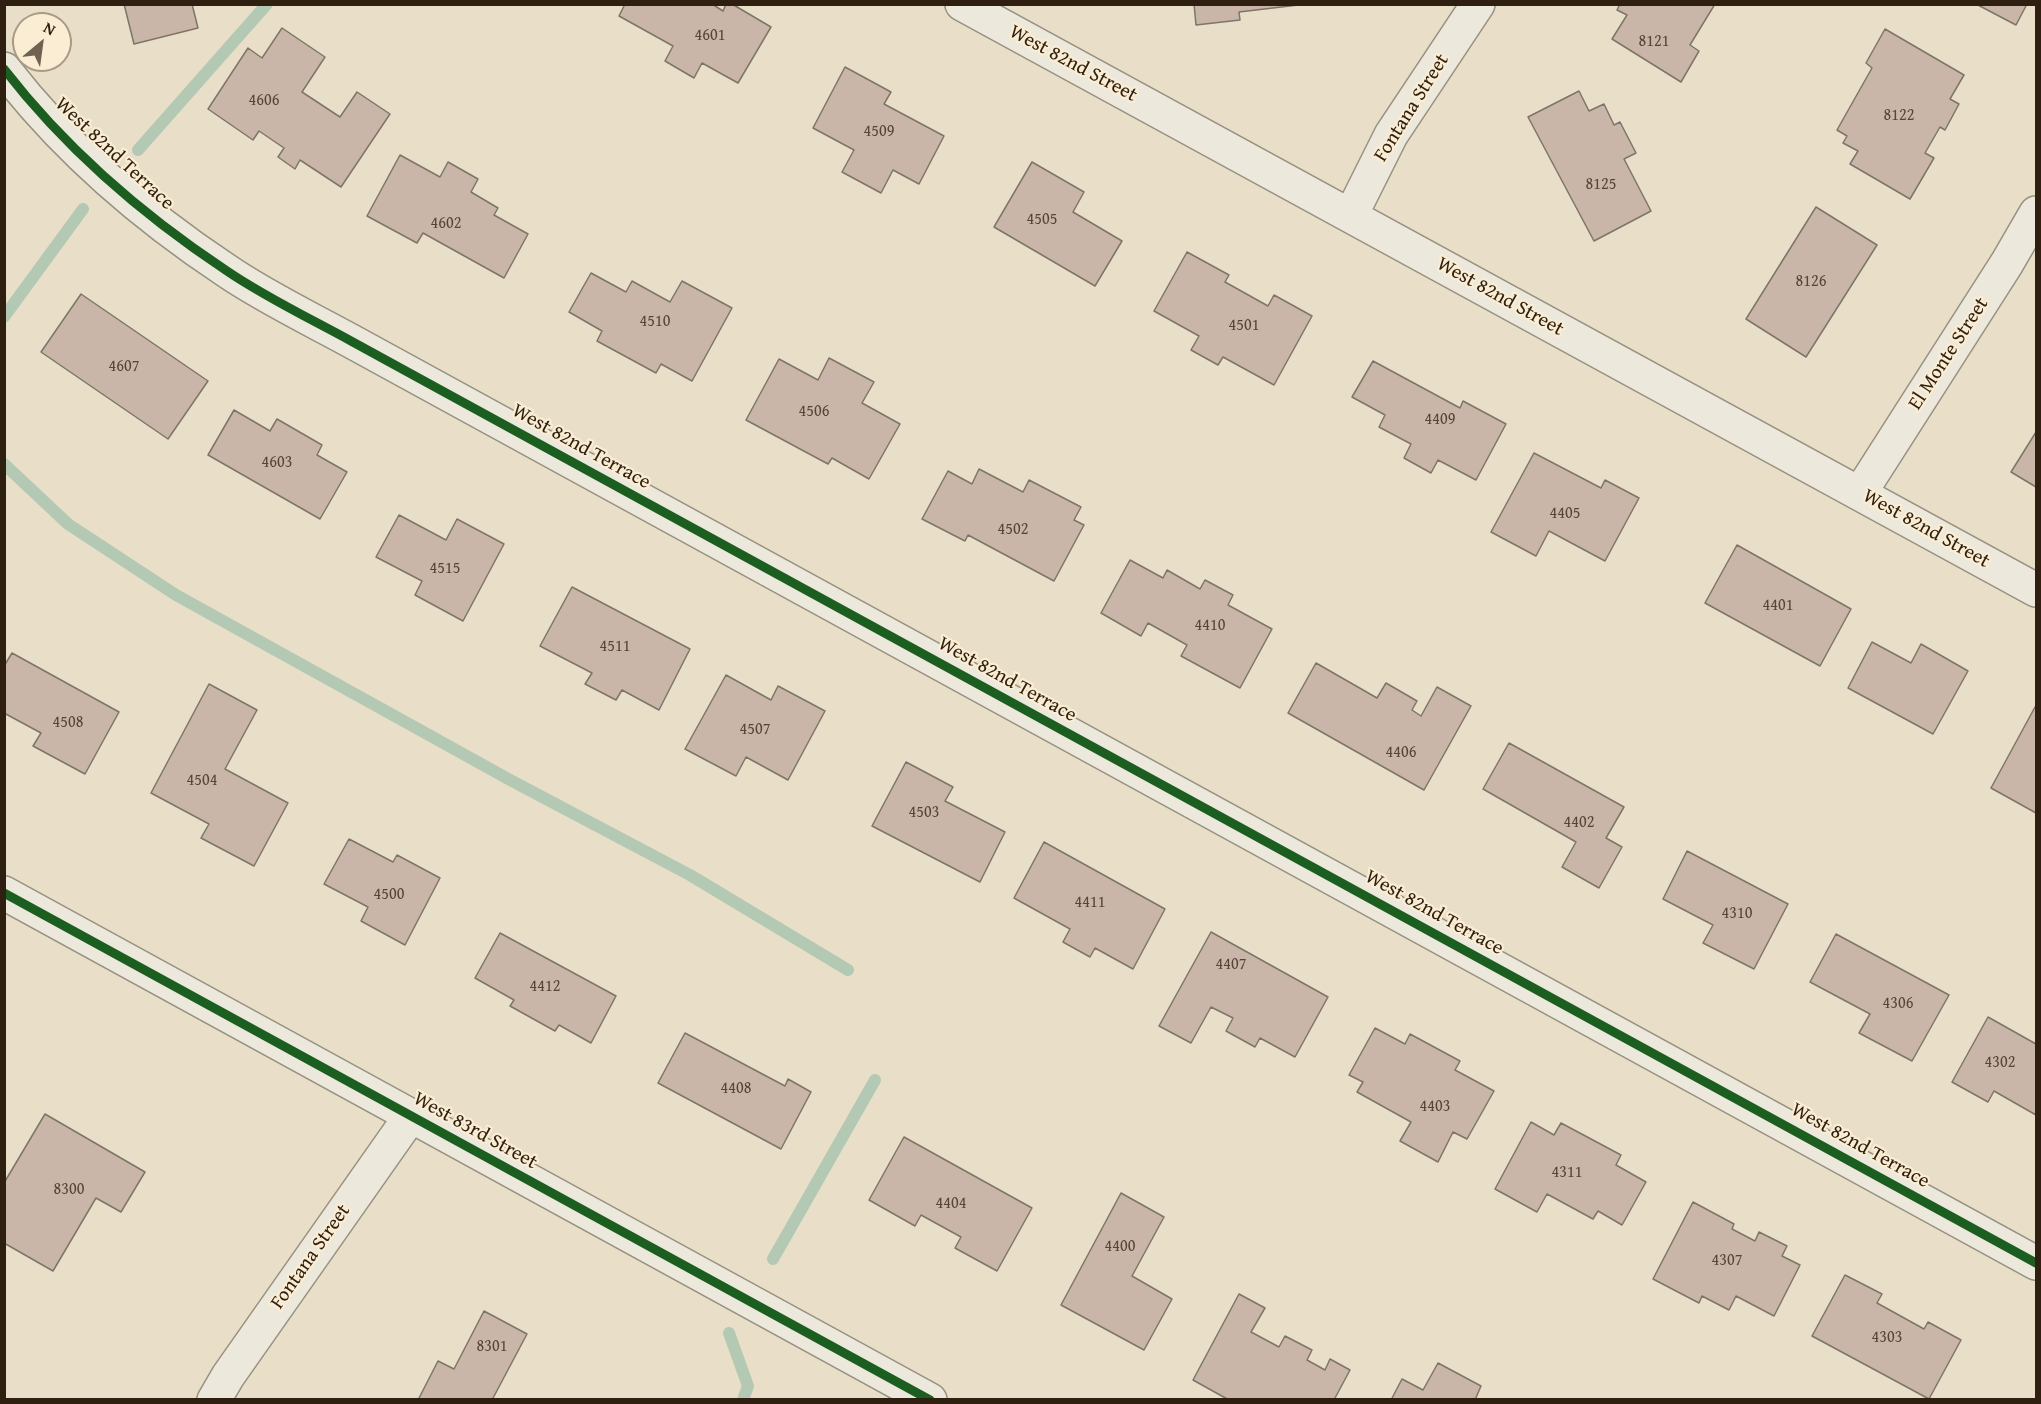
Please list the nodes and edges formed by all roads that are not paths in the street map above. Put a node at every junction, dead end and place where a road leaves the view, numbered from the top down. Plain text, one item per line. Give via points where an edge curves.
1 (962, 4) edge
2 (1478, 4) edge
3 (4, 69) edge
4 (2037, 213) edge
5 (1351, 215) junction
6 (1860, 493) junction
7 (2037, 590) edge
8 (4, 893) edge
9 (411, 1116) junction
10 (2037, 1263) edge
11 (214, 1400) edge
12 (930, 1400) edge

1 - 5 street, West 82nd Street
2 - 5 street, Fontana Street via 1391,135
3 - 10 street, West 82nd Terrace via 61,135 135,204 229,272
4 - 6 street, El Monte Street
5 - 6 street, West 82nd Street
6 - 7 street, West 82nd Street
8 - 9 street, West 83rd Street
9 - 11 street, Fontana Street
9 - 12 street, West 83rd Street

